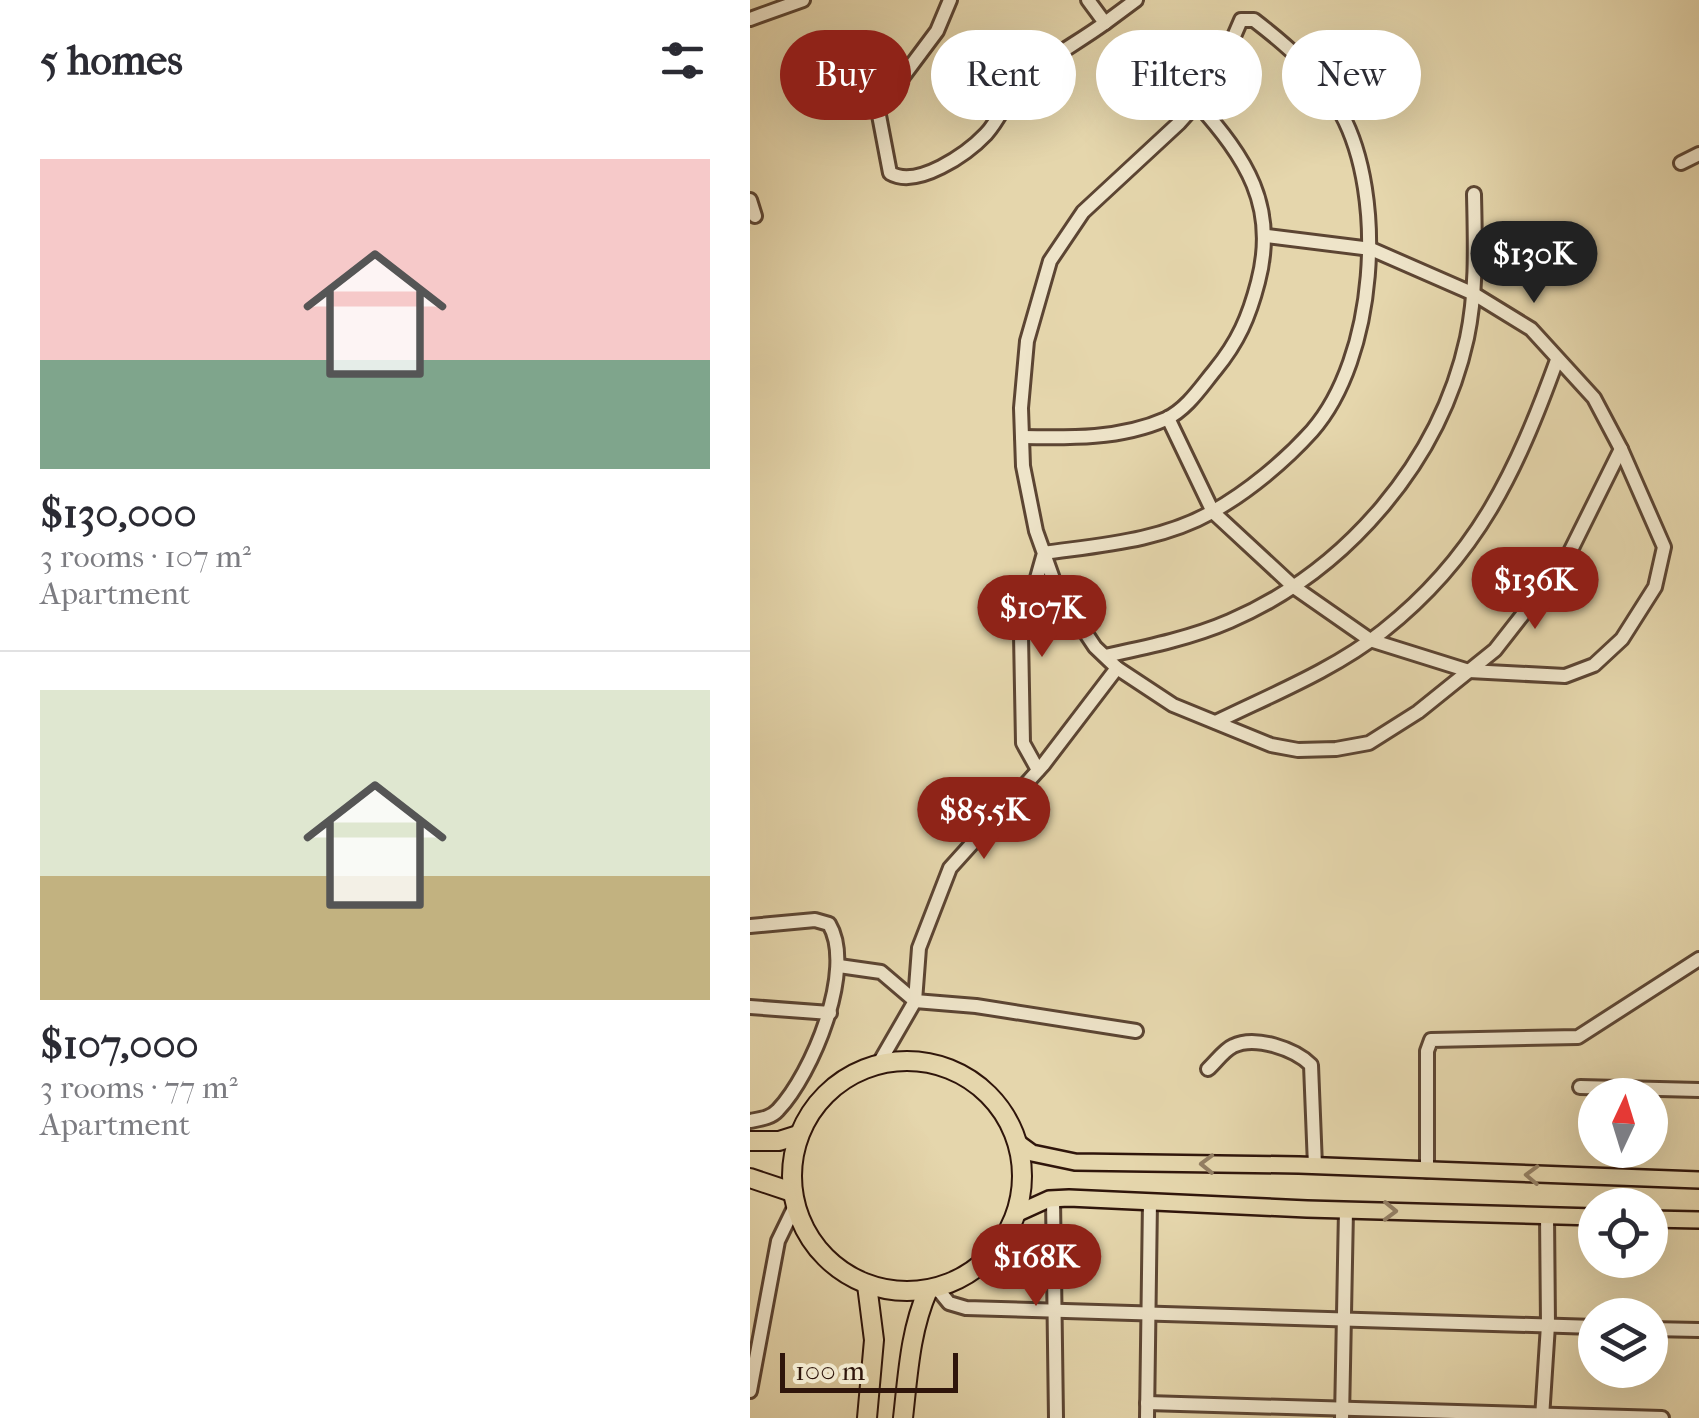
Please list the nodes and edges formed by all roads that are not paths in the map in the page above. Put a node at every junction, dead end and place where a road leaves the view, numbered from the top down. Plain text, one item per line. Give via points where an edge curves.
1 (803, 0) edge
2 (950, 0) edge
3 (1088, 0) edge
4 (1136, 0) edge
5 (750, 18) edge
6 (1105, 23) junction
7 (1234, 30) edge
8 (1180, 120) edge
9 (1211, 120) edge
10 (1699, 154) edge
11 (1681, 163) dead end
12 (1474, 194) dead end
13 (750, 200) edge
14 (755, 216) dead end
15 (1267, 236) junction
16 (1371, 249) junction
17 (1474, 294) junction
18 (1557, 360) junction
19 (1168, 418) junction
20 (1022, 437) junction
21 (1621, 450) junction
22 (1213, 512) junction
23 (1044, 553) junction
24 (1294, 586) junction
25 (1370, 640) junction
26 (1106, 656) junction
27 (1118, 668) junction
28 (1469, 671) junction
29 (1216, 722) junction
30 (1038, 770) junction
31 (750, 926) edge
32 (1699, 959) edge
33 (839, 966) junction
34 (915, 1000) junction
35 (750, 1008) edge
36 (830, 1013) junction
37 (1136, 1031) dead end
38 (878, 1065) junction
39 (1208, 1069) dead end
40 (1668, 1089) edge
41 (1699, 1090) edge
42 (750, 1121) edge
43 (798, 1135) junction
44 (750, 1142) edge
45 (1017, 1142) junction
46 (1315, 1166) junction
47 (1427, 1170) junction
48 (750, 1178) edge
49 (1699, 1180) edge
50 (1053, 1198) junction
51 (793, 1199) junction
52 (1150, 1202) junction
53 (1346, 1210) junction
54 (1016, 1214) junction
55 (1547, 1215) junction
56 (1578, 1216) edge
57 (1668, 1219) edge
58 (1699, 1220) edge
59 (868, 1284) junction
60 (932, 1288) junction
61 (1057, 1310) junction
62 (1150, 1311) junction
63 (1345, 1320) junction
64 (1548, 1326) junction
65 (1578, 1327) edge
66 (1668, 1329) edge
67 (1699, 1330) edge
68 (750, 1391) edge
69 (1147, 1411) edge
70 (1342, 1414) edge
71 (1542, 1416) edge
72 (866, 1418) edge
73 (904, 1418) edge
74 (1056, 1418) edge
75 (1634, 1418) edge
76 (1662, 1418) edge

1 - 5 street
2 - 6 street via 937,31 878,110 890,173 898,178 913,178 966,150 986,134 1026,78
3 - 6 street
4 - 6 street
7 - 16 street via 1245,18 1254,20 1302,58 1341,114 1360,158
8 - 20 street via 1083,212 1050,261 1027,341
9 - 15 street via 1244,164 1264,208
10 - 11 street
12 - 17 street
13 - 14 street
15 - 16 street
15 - 19 street via 1243,332
16 - 17 street
16 - 22 street via 1359,330 1340,384 1314,429
17 - 18 street via 1531,329
17 - 24 street via 1436,427 1403,481 1354,538
18 - 21 street via 1594,398
18 - 25 street via 1515,469 1481,526 1432,586
19 - 20 street via 1082,439
19 - 22 street
20 - 23 street
21 - 28 street via 1567,558 1495,650
21 - 28 street via 1664,548 1656,587 1622,638 1594,665 1565,676
22 - 23 street via 1169,532
22 - 24 street
23 - 26 street via 1057,590
23 - 30 street via 1021,635 1022,743
24 - 25 street
24 - 26 street via 1230,620
25 - 28 street
25 - 29 street
26 - 27 street
27 - 29 street via 1173,705
27 - 30 street
28 - 29 street via 1395,728 1336,750 1271,745
30 - 34 street via 950,868 919,948
31 - 33 street via 829,924
32 - 47 street via 1578,1038 1431,1040
33 - 34 street via 880,972
33 - 36 street
34 - 37 street
34 - 38 street
35 - 36 street
36 - 42 street via 780,1109
38 - 43 highway via 844,1079
38 - 45 highway via 908,1061 963,1076 1005,1116
39 - 46 street via 1233,1046 1284,1048 1311,1065
40 - 41 street
43 - 44 highway
43 - 51 highway
46 -> 45 main road via 1075,1162
45 - 54 highway via 1022,1166
46 - 47 main road
49 -> 47 main road
48 - 51 highway
50 - 52 main road
50 - 54 main road
50 - 61 street
51 - 59 highway via 810,1240 835,1267
51 - 68 street via 778,1241
52 - 53 main road
52 - 62 street
53 -> 55 main road
53 - 63 street
54 - 60 highway via 996,1250 966,1276
55 - 56 main road
55 - 64 street
57 - 58 main road
59 - 60 highway via 897,1291
59 - 72 highway via 874,1340
60 - 61 street via 956,1306
60 - 73 highway via 916,1315
61 - 62 street
61 - 74 street
62 - 63 street
62 - 69 street
63 - 64 street
63 - 70 street
64 - 65 street
64 - 71 street
66 - 67 street
69 - 70 street
70 - 71 street
71 - 75 street
75 - 76 street

